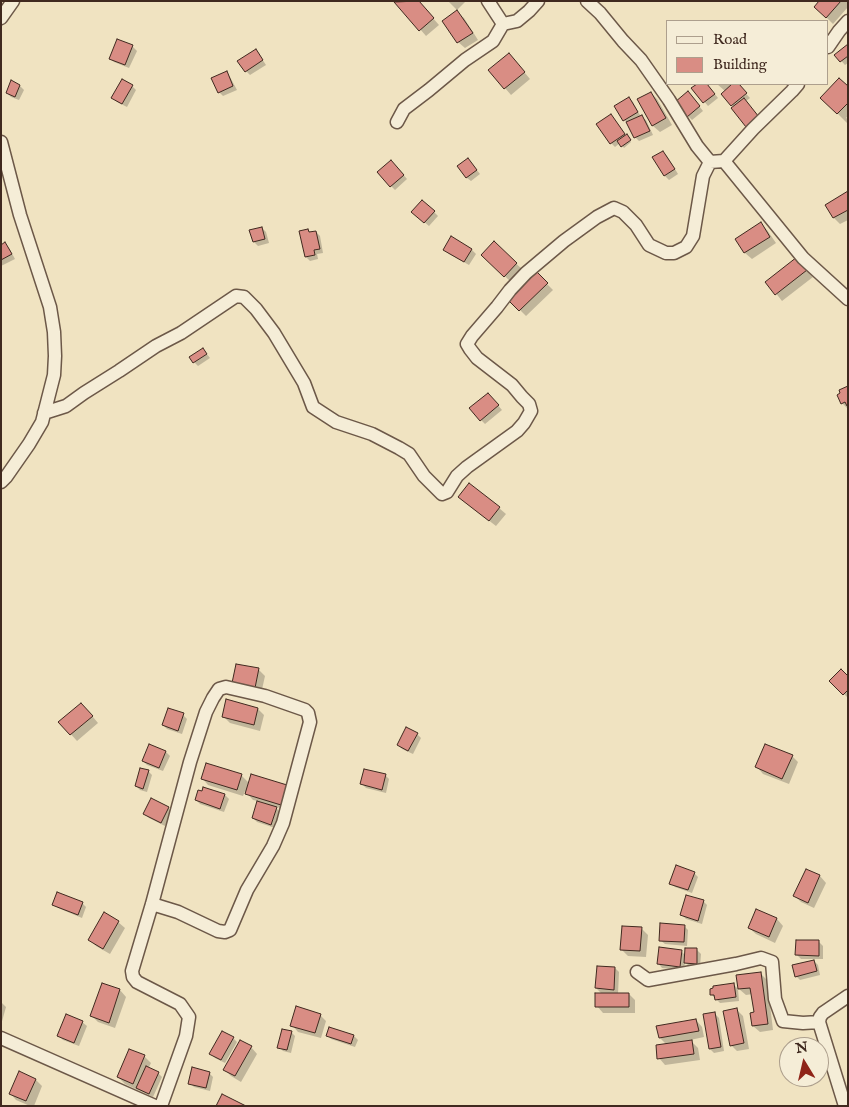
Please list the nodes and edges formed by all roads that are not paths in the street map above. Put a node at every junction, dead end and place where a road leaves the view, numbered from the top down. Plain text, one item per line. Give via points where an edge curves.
1 (13, 1) edge
2 (488, 1) edge
3 (538, 1) edge
4 (587, 1) edge
5 (1, 18) edge
6 (848, 21) edge
7 (503, 24) junction
8 (829, 46) edge
9 (797, 85) edge
10 (397, 122) dead end
11 (1, 142) edge
12 (724, 161) junction
13 (710, 162) junction
14 (848, 299) edge
15 (44, 413) junction
16 (1, 482) edge
17 (152, 904) junction
18 (637, 972) dead end
19 (848, 996) edge
20 (819, 1022) junction
21 (1, 1038) edge
22 (155, 1106) edge
23 (161, 1106) edge
24 (845, 1106) edge

1 - 5 street
2 - 7 street
3 - 7 street via 517,21
4 - 13 street via 640,60
6 - 8 street
7 - 10 street via 493,41 404,109
9 - 12 street
11 - 15 street via 20,215 50,307 54,332 54,375
12 - 13 street
12 - 14 street via 803,258
13 - 15 street via 703,176 693,236 686,247 666,253 649,245 636,225 614,208 564,241 526,273 472,336 467,344 477,358 512,385 532,411 517,431 467,466 442,494 409,454 372,434 336,422 313,407 304,383 274,333 244,298 236,296 66,406
15 - 16 street via 29,444
17 - 17 street via 190,762 206,712 219,689 226,687 265,696 304,710 310,722 283,823 247,890 230,930 218,931
17 - 23 street via 133,977 180,1004 189,1017 186,1036
18 - 20 street via 648,980 761,958 772,962 775,999 783,1021
19 - 20 street via 823,1013
20 - 24 street
21 - 22 street

